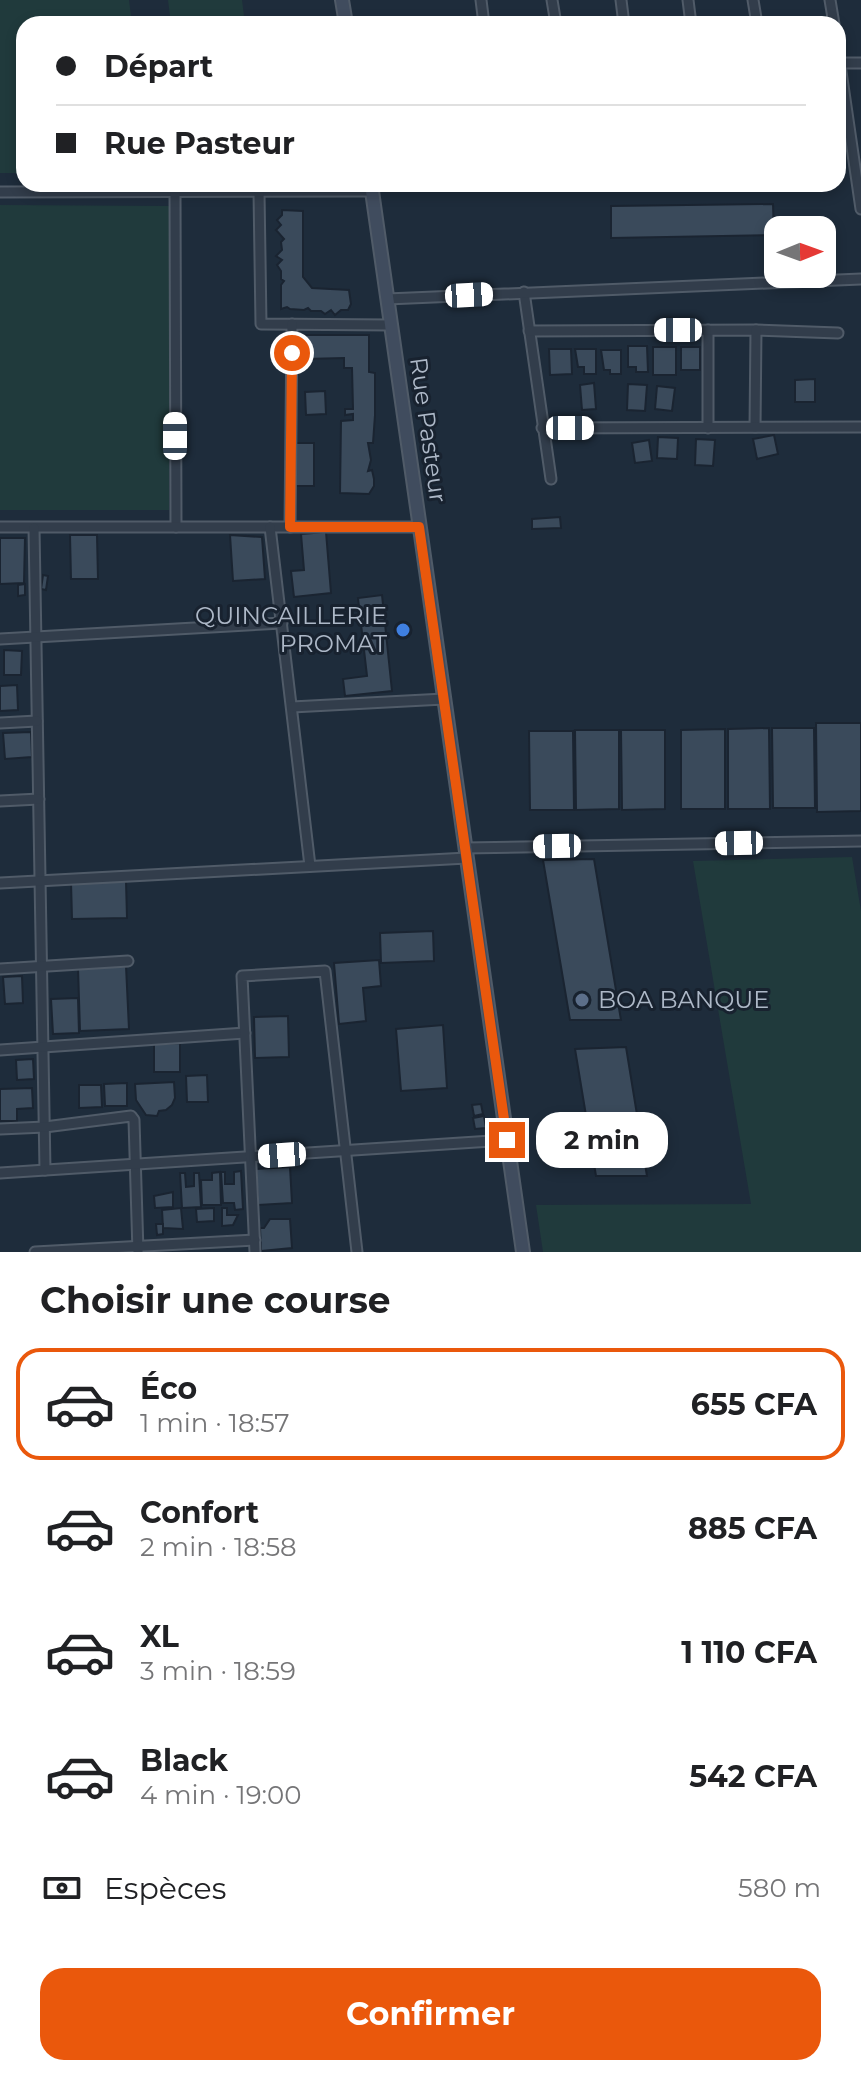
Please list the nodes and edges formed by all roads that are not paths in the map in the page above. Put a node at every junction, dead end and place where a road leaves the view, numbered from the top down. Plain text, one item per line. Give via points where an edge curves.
1 (846, 122) edge
2 (857, 158) edge
3 (0, 192) edge
4 (175, 192) junction
5 (259, 192) joint
6 (372, 192) edge
7 (861, 209) edge
8 (861, 279) edge
9 (524, 292) junction
10 (387, 299) junction
11 (292, 324) junction
12 (391, 325) junction
13 (708, 330) junction
14 (756, 330) junction
15 (529, 331) junction
16 (838, 333) dead end
17 (755, 427) junction
18 (861, 427) edge
19 (542, 428) junction
20 (708, 428) junction
21 (551, 479) dead end
22 (0, 527) edge
23 (176, 527) junction
24 (270, 527) junction
25 (290, 527) junction
26 (419, 527) junction
27 (34, 528) junction
28 (282, 623) junction
29 (36, 637) junction
30 (0, 639) edge
31 (444, 699) junction
32 (292, 707) junction
33 (37, 721) junction
34 (0, 723) edge
35 (39, 799) junction
36 (0, 801) edge
37 (861, 841) edge
38 (466, 853) junction
39 (310, 866) junction
40 (40, 881) junction
41 (0, 883) edge
42 (128, 961) dead end
43 (42, 966) junction
44 (0, 969) edge
45 (245, 1033) junction
46 (43, 1047) junction
47 (0, 1050) edge
48 (45, 1127) junction
49 (0, 1129) edge
50 (507, 1140) junction
51 (345, 1151) junction
52 (251, 1157) junction
53 (133, 1164) junction
54 (45, 1170) junction
55 (0, 1173) edge
56 (255, 1240) junction
57 (138, 1249) edge
58 (67, 1251) edge
59 (35, 1252) edge
60 (255, 1252) edge
61 (357, 1252) edge
62 (523, 1252) edge

1 - 2 street
2 - 7 street
3 - 4 street
4 - 5 street
4 - 23 street
5 - 11 street via 261,324
6 - 10 main road, Rue Pasteur
8 - 9 street
9 - 10 street
9 - 15 street
10 - 12 main road, Rue Pasteur
11 - 12 street
11 - 25 street
12 - 26 main road, Rue Pasteur
13 - 14 street
13 - 15 street
13 - 20 street
14 - 16 street
14 - 17 street
15 - 19 street
17 - 18 street
17 - 20 street
19 - 20 street
19 - 21 street
22 - 27 street
23 - 24 street
23 - 27 street
24 - 25 street
24 - 28 street
25 - 26 street
26 - 31 main road, Rue Pasteur
27 - 29 street
28 - 29 street
28 - 32 street
29 - 30 street
29 - 33 street
31 - 32 street
31 - 38 main road, Rue Pasteur
32 - 39 street
33 - 34 street
33 - 35 street
35 - 36 street
35 - 40 street
37 - 38 street
38 - 39 street
38 - 50 main road, Rue Pasteur
39 - 40 street
40 - 41 street
40 - 43 street
42 - 43 street
43 - 44 street
43 - 46 street
45 - 46 street
45 - 51 street via 242,976 325,971
45 - 52 street
46 - 47 street
46 - 48 street
48 - 49 street
48 - 53 street via 131,1116
48 - 54 street
50 - 51 street
50 - 62 main road, Rue Pasteur
51 - 52 street
51 - 61 street
52 - 53 street
52 - 56 street
53 - 54 street
53 - 57 street
54 - 55 street
56 - 57 street
56 - 60 street
57 - 58 street
58 - 59 street

